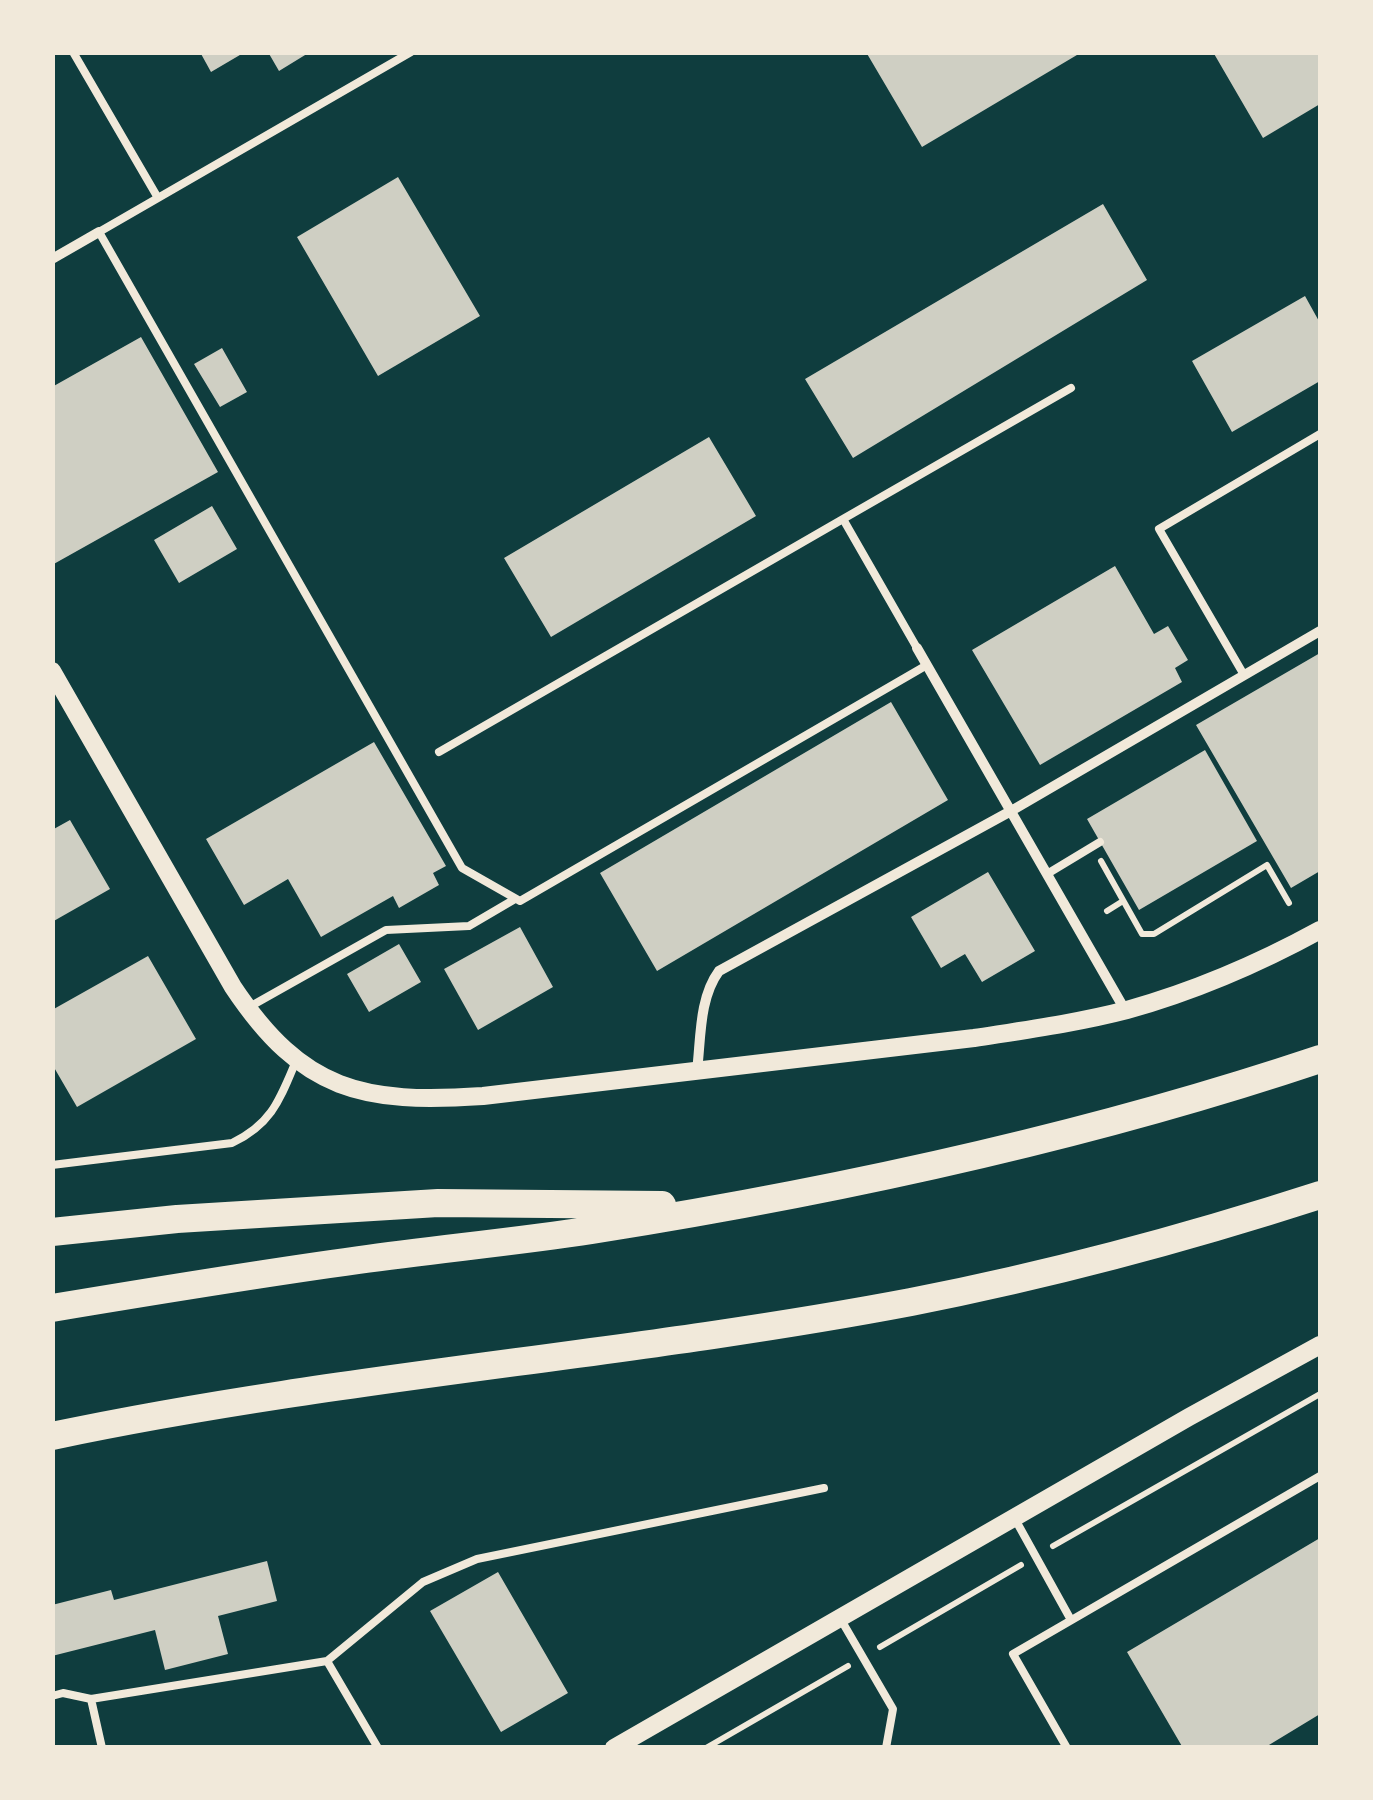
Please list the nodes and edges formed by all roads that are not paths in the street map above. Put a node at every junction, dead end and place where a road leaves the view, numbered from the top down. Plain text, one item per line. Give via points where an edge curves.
1 (73, 52) edge
2 (411, 52) edge
3 (158, 198) junction
4 (99, 232) junction
5 (52, 258) edge
6 (1071, 388) dead end
7 (1320, 434) edge
8 (843, 519) junction
9 (1320, 631) edge
10 (917, 648) joint
11 (927, 665) junction
12 (1244, 675) junction
13 (55, 680) edge
14 (440, 752) dead end
15 (1011, 811) junction
16 (1096, 844) road end
17 (1047, 874) junction
18 (515, 899) junction
19 (1320, 930) edge
20 (247, 1008) junction
21 (1125, 1010) junction
22 (1320, 1059) edge
23 (296, 1061) junction
24 (696, 1071) junction
25 (52, 1165) edge
26 (1320, 1195) edge
27 (734, 1206) junction
28 (52, 1232) edge
29 (52, 1308) edge
30 (1320, 1345) edge
31 (52, 1436) edge
32 (1320, 1476) edge
33 (824, 1488) dead end
34 (1014, 1518) junction
35 (840, 1618) junction
36 (1071, 1620) junction
37 (328, 1662) junction
38 (52, 1696) edge
39 (91, 1699) junction
40 (102, 1748) edge
41 (378, 1748) edge
42 (614, 1748) edge
43 (886, 1748) edge
44 (1067, 1748) edge

1 - 3 lane
2 - 3 lane
3 - 4 lane
4 - 5 street
4 - 18 lane via 462,868
6 - 8 lane
7 - 12 lane via 1159,530
8 - 10 lane
8 - 14 lane
9 - 12 street
10 - 11 street
11 - 15 street
11 - 18 lane
12 - 15 street
13 - 20 street
15 - 17 street
15 - 24 street via 719,971 706,997
16 - 17 lane
17 - 21 street
18 - 20 lane via 469,926 386,930
19 - 21 street via 1240,971
20 - 23 street
21 - 24 street via 974,1038
22 - 27 highway via 1042,1140
23 - 24 street via 348,1088 422,1100
23 - 25 lane via 274,1111 232,1143
26 - 31 highway via 912,1302 399,1376
27 - 28 highway via 438,1203
27 - 29 highway
30 - 34 street
32 - 36 lane
33 - 37 lane via 477,1559 423,1582
34 - 35 street
34 - 36 lane
35 - 42 street
35 - 43 lane via 893,1710
36 - 44 lane via 1013,1654
37 - 39 lane
37 - 41 lane
38 - 39 lane
39 - 40 lane

